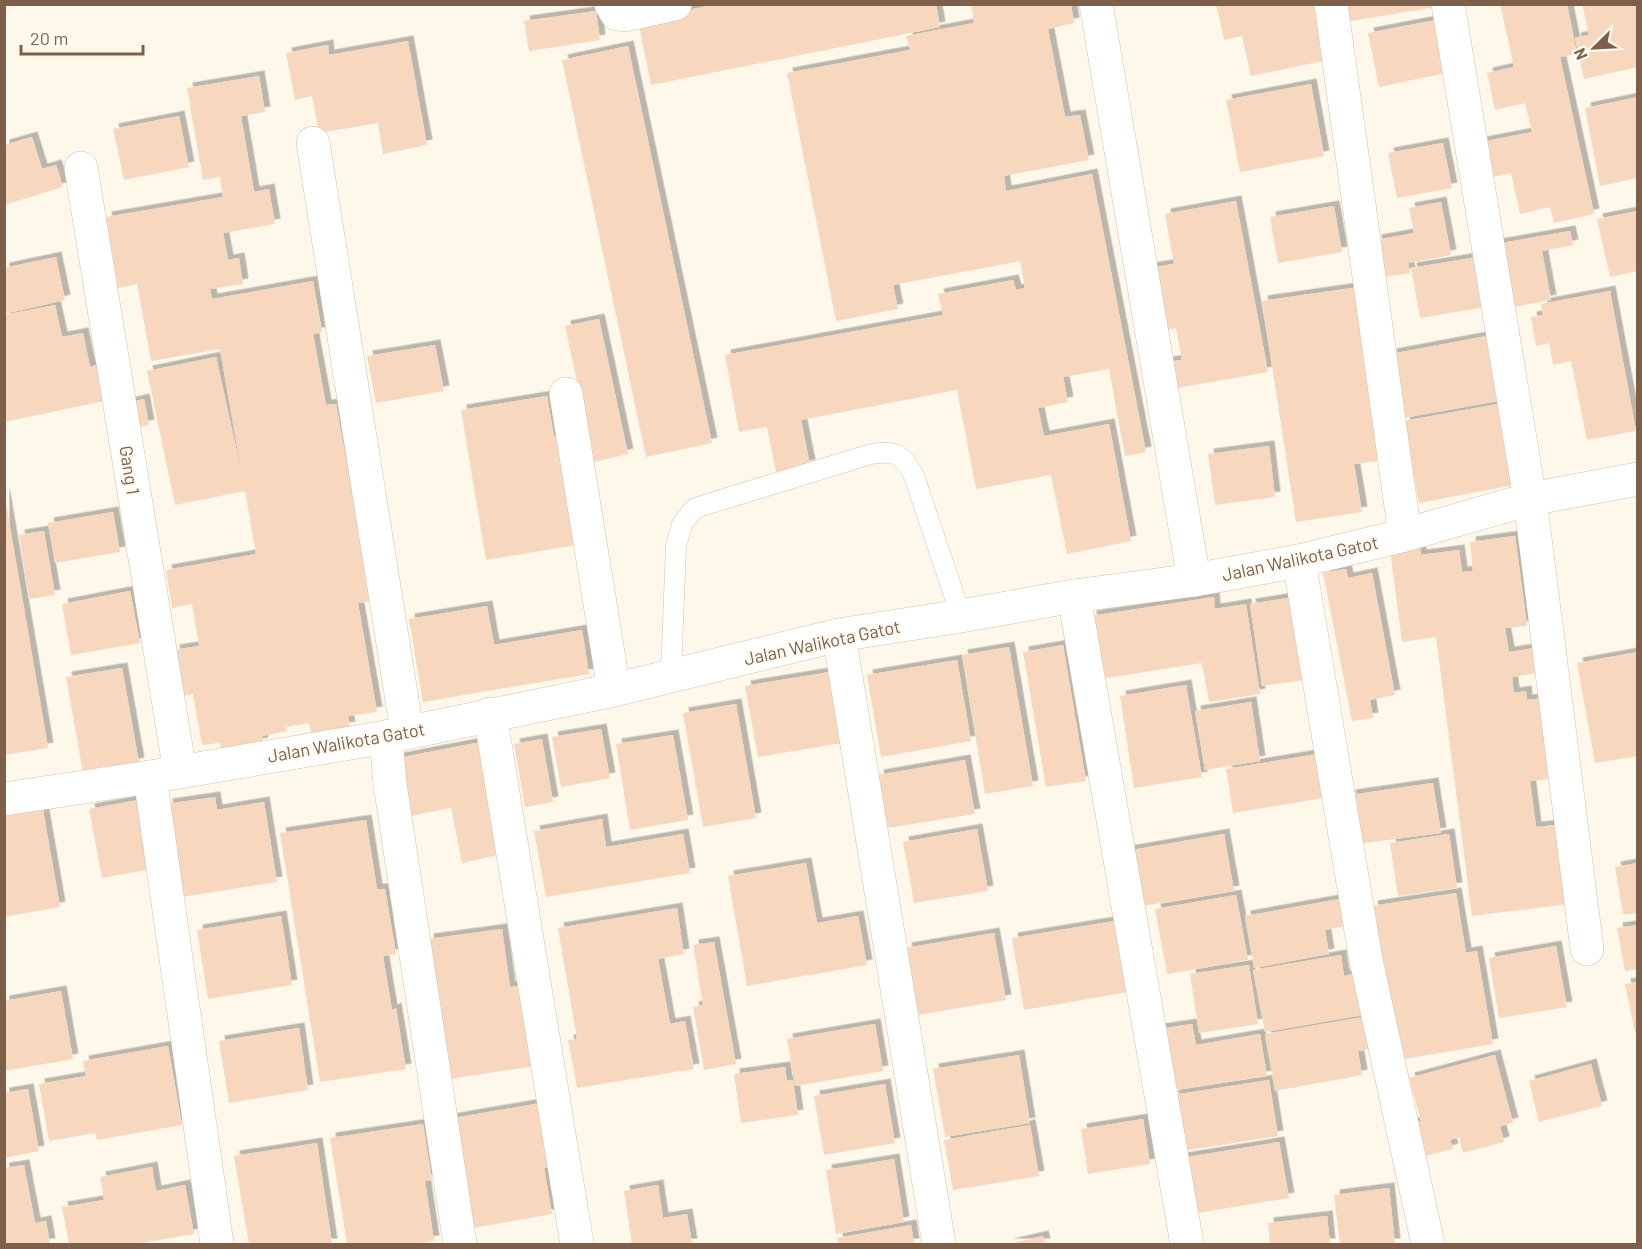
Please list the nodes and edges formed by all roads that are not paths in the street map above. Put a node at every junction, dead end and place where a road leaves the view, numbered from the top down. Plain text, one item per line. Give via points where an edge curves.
1 (610, 4) edge
2 (675, 4) edge
3 (1095, 4) edge
4 (1331, 4) edge
5 (1448, 4) edge
6 (313, 143) dead end
7 (81, 168) dead end
8 (567, 394) dead end
9 (1638, 480) edge
10 (1530, 499) junction
11 (1406, 535) junction
12 (1299, 561) junction
13 (1194, 580) junction
14 (1074, 596) junction
15 (961, 616) junction
16 (839, 635) junction
17 (671, 675) junction
18 (614, 690) junction
19 (490, 714) junction
20 (396, 734) junction
21 (165, 775) junction
22 (4, 799) edge
23 (1587, 949) dead end
24 (217, 1245) edge
25 (460, 1245) edge
26 (577, 1245) edge
27 (939, 1245) edge
28 (1187, 1245) edge
29 (1428, 1245) edge

1 - 2 street via 617,14 626,15
3 - 13 street
4 - 11 street
5 - 10 street
6 - 20 street
7 - 21 street, Gang 1
8 - 18 street
9 - 10 street, Jalan Walikota Gatot
10 - 11 street, Jalan Walikota Gatot
10 - 23 street
11 - 12 street, Jalan Walikota Gatot
12 - 13 street, Jalan Walikota Gatot
12 - 29 street via 1366,960
13 - 14 street, Jalan Walikota Gatot
14 - 15 street, Jalan Walikota Gatot
14 - 28 street
15 - 16 street, Jalan Walikota Gatot
15 - 17 lane via 910,468 889,451 871,454 694,508 682,524 675,546
16 - 17 street, Jalan Walikota Gatot
16 - 27 street
17 - 18 street, Jalan Walikota Gatot
18 - 19 street, Jalan Walikota Gatot
19 - 20 street, Jalan Walikota Gatot
19 - 26 street
20 - 21 street, Jalan Walikota Gatot
20 - 25 street via 390,784
21 - 22 street, Jalan Walikota Gatot
21 - 24 street, Gang 1

